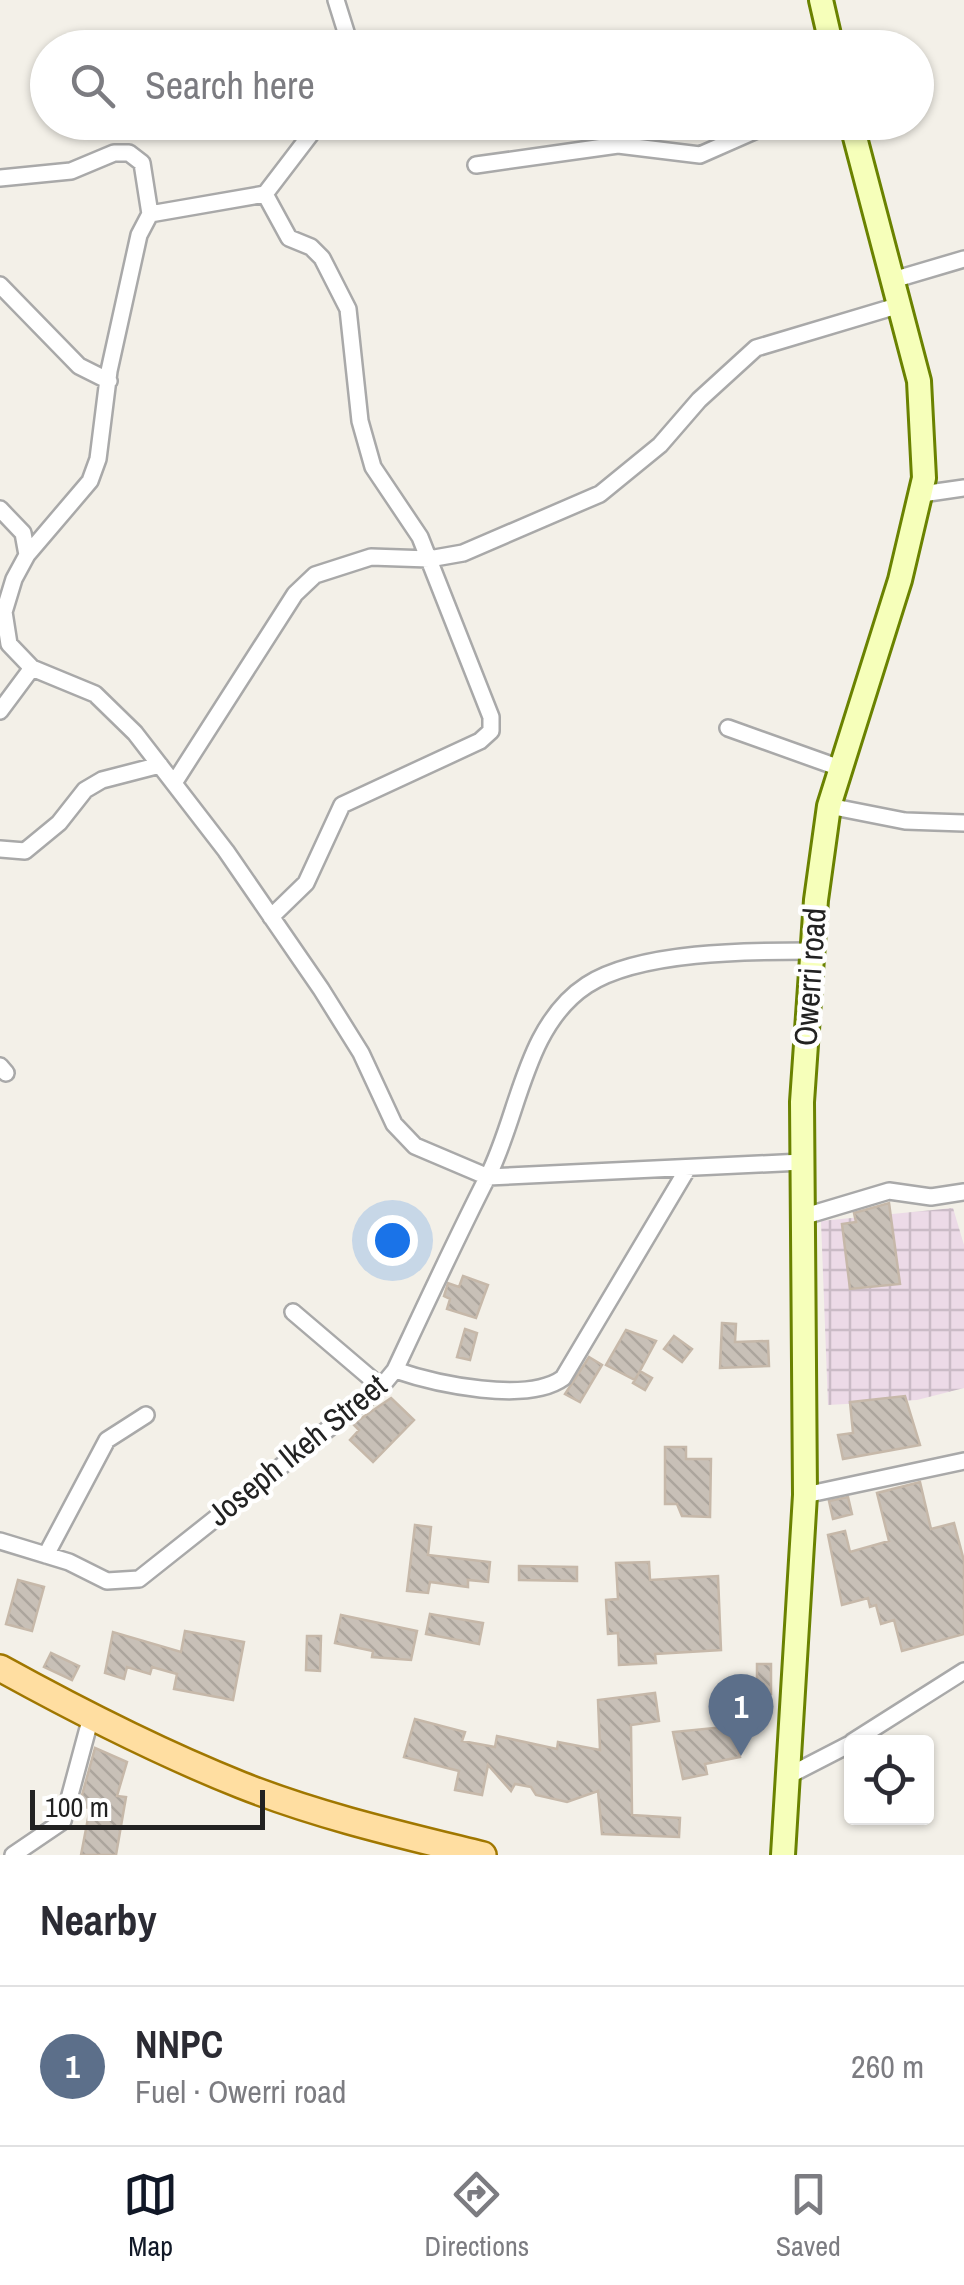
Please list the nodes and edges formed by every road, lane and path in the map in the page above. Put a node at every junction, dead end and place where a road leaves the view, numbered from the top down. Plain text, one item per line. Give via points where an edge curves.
1 (336, 0) edge
2 (821, 0) edge
3 (345, 30) edge
4 (828, 30) edge
5 (306, 140) edge
6 (735, 140) edge
7 (857, 140) edge
8 (476, 164) dead end
9 (0, 178) edge
10 (264, 194) junction
11 (150, 214) junction
12 (964, 259) edge
13 (894, 280) junction
14 (0, 285) edge
15 (900, 305) junction
16 (108, 381) junction
17 (964, 488) edge
18 (922, 494) junction
19 (0, 508) edge
20 (27, 555) junction
21 (429, 559) junction
22 (32, 668) junction
23 (0, 712) edge
24 (728, 728) dead end
25 (160, 765) junction
26 (840, 768) junction
27 (174, 783) junction
28 (829, 806) junction
29 (964, 823) edge
30 (0, 849) edge
31 (271, 917) junction
32 (810, 951) junction
33 (802, 1162) junction
34 (688, 1168) junction
35 (488, 1177) junction
36 (964, 1192) edge
37 (802, 1217) junction
38 (294, 1312) dead end
39 (395, 1370) junction
40 (381, 1387) junction
41 (146, 1414) dead end
42 (964, 1461) edge
43 (805, 1494) junction
44 (0, 1541) edge
45 (46, 1555) junction
46 (0, 1668) edge
47 (964, 1671) edge
48 (92, 1717) junction
49 (864, 1735) edge
50 (844, 1747) edge
51 (790, 1775) junction
52 (13, 1855) edge
53 (483, 1855) edge
54 (783, 1855) edge

1 - 3 street
2 - 4 main road
5 - 10 street
6 - 8 street via 700,156 618,144
7 - 13 main road, Owerri road
9 - 11 street via 53,176 129,152 142,163
10 - 11 street
10 - 21 street via 289,238 322,258 348,310 364,441
11 - 16 street via 139,235
12 - 13 street
13 - 15 main road, Owerri road
14 - 16 street via 78,366
15 - 18 main road, Owerri road via 920,381
15 - 21 street via 756,348 660,445 600,494 464,553
16 - 20 street via 90,481
17 - 18 street
18 - 26 main road, Owerri road
19 - 20 street via 23,534
20 - 22 street via 4,628 9,644
21 - 27 street via 371,557 316,574 295,594
21 - 31 street via 492,731 342,805 306,884
22 - 23 street
22 - 25 street via 94,694
24 - 26 street
25 - 27 street
25 - 30 street via 102,780 24,851
26 - 28 main road, Owerri road
27 - 31 street
28 - 29 street
28 - 32 main road, Owerri road
31 - 35 street via 362,1053 394,1124 414,1146
32 - 33 main road, Owerri road
32 - 35 street, Joseph Ikeh Street via 632,966 587,985 561,1011 534,1057
33 - 34 street
33 - 37 main road, Owerri road
34 - 35 street
34 - 39 street via 620,1290 550,1388 465,1385
35 - 39 street, Joseph Ikeh Street
36 - 37 street via 930,1197 889,1190
37 - 43 main road, Owerri road
38 - 40 street
39 - 40 street, Joseph Ikeh Street
40 - 45 street, Joseph Ikeh Street via 139,1578 122,1583
41 - 45 street via 107,1440
42 - 43 street
43 - 51 main road, Owerri road
44 - 45 street
46 - 48 main road
47 - 49 street
48 - 52 street via 63,1821
48 - 53 main road via 242,1786
50 - 51 street
51 - 54 main road, Owerri road

